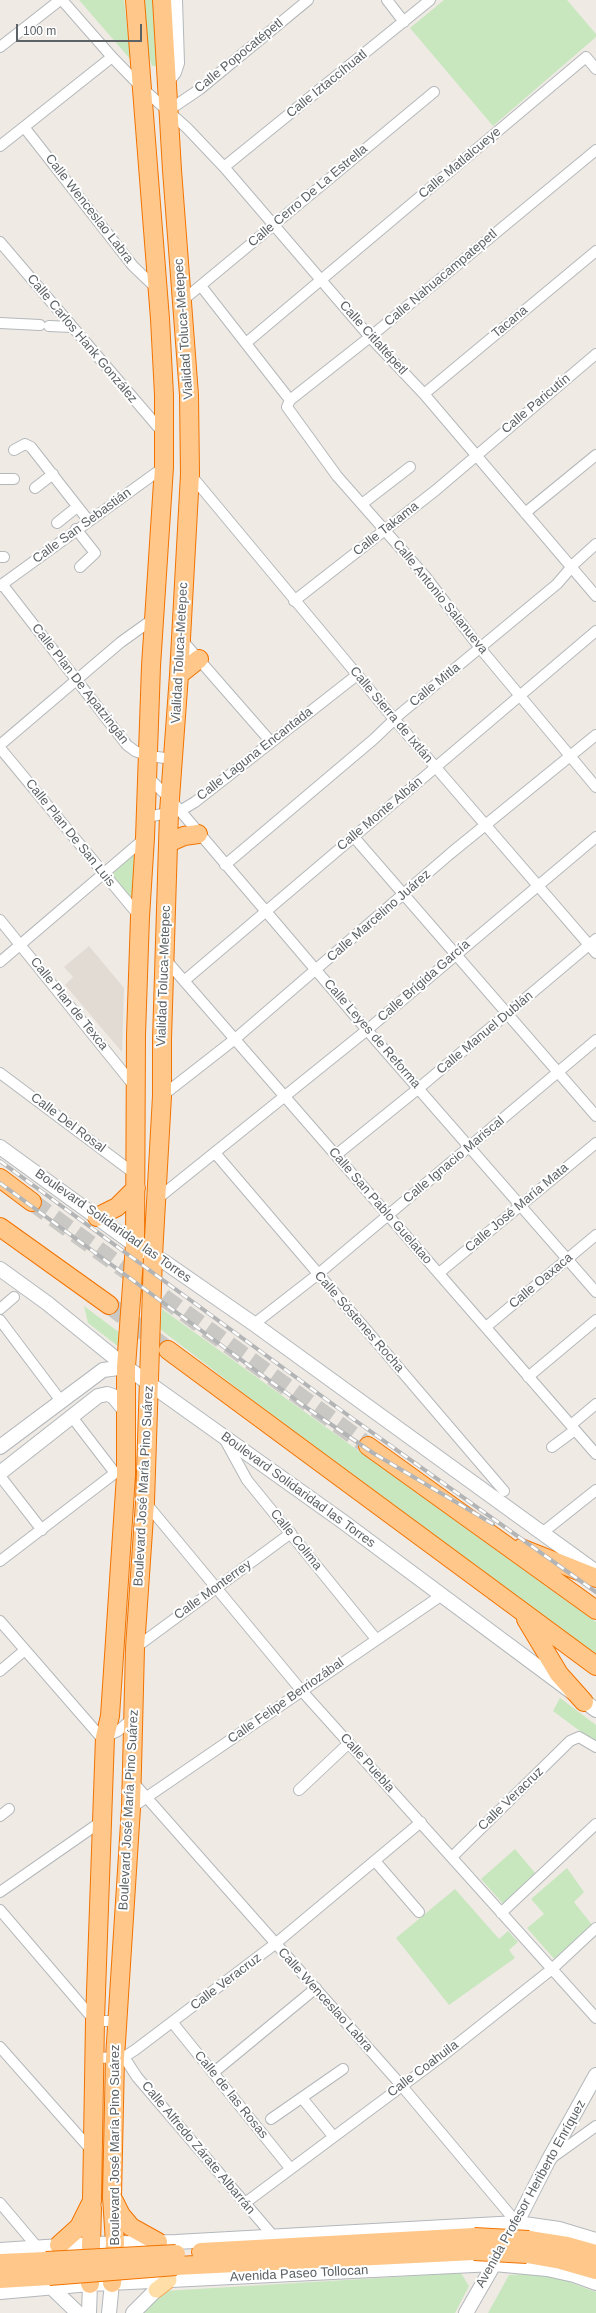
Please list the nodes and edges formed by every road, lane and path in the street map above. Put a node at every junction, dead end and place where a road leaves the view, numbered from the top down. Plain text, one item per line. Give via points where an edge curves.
1 (61, 0) edge
2 (135, 0) edge
3 (308, 0) edge
4 (386, 0) edge
5 (423, 2) edge
6 (172, 3) edge
7 (404, 22) junction
8 (0, 47) edge
9 (112, 57) junction
10 (596, 69) edge
11 (141, 87) junction
12 (434, 92) dead end
13 (169, 110) junction
14 (24, 127) junction
15 (0, 146) edge
16 (596, 150) edge
17 (224, 167) junction
18 (274, 224) junction
19 (1, 244) edge
20 (596, 250) edge
21 (322, 280) junction
22 (201, 286) junction
23 (156, 288) junction
24 (182, 301) junction
25 (0, 323) edge
26 (72, 327) junction
27 (370, 337) junction
28 (246, 343) junction
29 (596, 354) edge
30 (424, 394) junction
31 (288, 402) junction
32 (165, 436) junction
33 (14, 450) dead end
34 (596, 454) edge
35 (475, 455) junction
36 (164, 467) junction
37 (410, 467) dead end
38 (53, 474) junction
39 (190, 474) junction
40 (0, 479) edge
41 (14, 479) dead end
42 (36, 488) dead end
43 (362, 504) junction
44 (77, 507) junction
45 (525, 513) junction
46 (88, 520) junction
47 (57, 523) dead end
48 (76, 529) junction
49 (385, 530) junction
50 (596, 544) edge
51 (80, 567) dead end
52 (572, 568) junction
53 (1, 585) edge
54 (596, 596) edge
55 (294, 601) junction
56 (156, 617) junction
57 (596, 632) edge
58 (181, 639) junction
59 (480, 648) junction
60 (199, 658) junction
61 (179, 675) junction
62 (357, 675) junction
63 (76, 679) junction
64 (520, 696) junction
65 (394, 719) junction
66 (596, 735) edge
67 (271, 742) junction
68 (0, 746) edge
69 (149, 756) junction
70 (569, 756) junction
71 (174, 759) junction
72 (435, 768) junction
73 (148, 777) junction
74 (596, 787) edge
75 (173, 808) junction
76 (146, 818) junction
77 (485, 826) junction
78 (198, 834) junction
79 (353, 836) junction
80 (596, 836) edge
81 (145, 838) junction
82 (168, 843) junction
83 (225, 865) junction
84 (104, 875) junction
85 (537, 885) junction
86 (404, 896) junction
87 (264, 911) junction
88 (140, 917) junction
89 (0, 920) edge
90 (593, 942) edge
91 (20, 945) junction
92 (596, 953) edge
93 (455, 954) junction
94 (164, 958) junction
95 (0, 962) edge
96 (316, 970) junction
97 (184, 981) junction
98 (508, 1014) junction
99 (367, 1030) junction
100 (234, 1039) junction
101 (596, 1040) edge
102 (558, 1072) junction
103 (0, 1073) edge
104 (419, 1088) junction
105 (137, 1089) junction
106 (162, 1096) junction
107 (286, 1097) junction
108 (596, 1116) edge
109 (596, 1143) edge
110 (0, 1147) edge
111 (470, 1147) junction
112 (215, 1153) junction
113 (336, 1155) junction
114 (0, 1178) edge
115 (136, 1181) junction
116 (157, 1199) junction
117 (32, 1202) tunnel mouth
118 (520, 1206) junction
119 (388, 1216) junction
120 (97, 1217) junction
121 (0, 1227) edge
122 (596, 1236) edge
123 (135, 1245) junction
124 (153, 1256) junction
125 (567, 1259) junction
126 (0, 1269) edge
127 (438, 1273) junction
128 (318, 1275) junction
129 (133, 1291) joint
130 (596, 1292) edge
131 (14, 1297) dead end
132 (108, 1306) tunnel mouth
133 (152, 1306) joint
134 (0, 1309) edge
135 (0, 1320) edge
136 (596, 1320) edge
137 (254, 1324) junction
138 (486, 1327) junction
139 (168, 1350) tunnel mouth
140 (126, 1367) junction
141 (528, 1377) junction
142 (148, 1383) junction
143 (61, 1401) junction
144 (596, 1404) edge
145 (127, 1413) junction
146 (72, 1417) junction
147 (573, 1427) junction
148 (223, 1436) junction
149 (368, 1446) tunnel mouth
150 (0, 1447) edge
151 (552, 1448) dead end
152 (596, 1454) edge
153 (0, 1472) edge
154 (0, 1476) edge
155 (596, 1490) edge
156 (504, 1491) dead end
157 (145, 1502) junction
158 (482, 1528) junction
159 (42, 1530) junction
160 (291, 1533) junction
161 (542, 1533) junction
162 (0, 1561) edge
163 (596, 1572) edge
164 (596, 1578) edge
165 (216, 1587) junction
166 (442, 1595) junction
167 (507, 1600) junction
168 (596, 1610) edge
169 (0, 1621) edge
170 (376, 1639) junction
171 (135, 1648) junction
172 (25, 1650) junction
173 (596, 1666) edge
174 (0, 1671) edge
175 (301, 1690) junction
176 (590, 1706) edge
177 (133, 1718) junction
178 (105, 1737) junction
179 (349, 1743) junction
180 (596, 1747) edge
181 (131, 1780) junction
182 (299, 1790) dead end
183 (147, 1797) junction
184 (131, 1808) junction
185 (9, 1809) dead end
186 (0, 1816) edge
187 (102, 1821) junction
188 (421, 1822) junction
189 (596, 1824) edge
190 (452, 1857) junction
191 (375, 1861) junction
192 (0, 1892) edge
193 (0, 1910) edge
194 (419, 1912) dead end
195 (501, 1913) junction
196 (596, 1928) edge
197 (275, 1944) junction
198 (552, 1969) junction
199 (316, 1988) junction
200 (596, 2018) edge
201 (95, 2021) junction
202 (117, 2022) junction
203 (172, 2022) junction
204 (0, 2047) edge
205 (120, 2057) junction
206 (95, 2058) junction
207 (343, 2068) dead end
208 (213, 2073) junction
209 (596, 2076) edge
210 (401, 2085) junction
211 (302, 2098) junction
212 (271, 2119) dead end
213 (596, 2126) edge
214 (333, 2136) junction
215 (93, 2152) junction
216 (548, 2161) junction
217 (290, 2168) junction
218 (112, 2197) junction
219 (92, 2201) junction
220 (0, 2203) edge
221 (245, 2203) junction
222 (517, 2223) junction
223 (274, 2237) junction
224 (595, 2242) edge
225 (152, 2243) junction
226 (91, 2244) junction
227 (115, 2244) junction
228 (528, 2247) junction
229 (0, 2250) edge
230 (0, 2263) edge
231 (49, 2264) junction
232 (494, 2264) junction
233 (173, 2267) junction
234 (596, 2270) edge
235 (0, 2280) edge
236 (112, 2283) junction
237 (596, 2283) edge
238 (90, 2284) junction
239 (154, 2285) junction
240 (0, 2292) edge
241 (78, 2313) edge
242 (89, 2313) edge
243 (109, 2313) edge
244 (133, 2313) edge
245 (466, 2313) edge

1 - 8 street
1 - 9 street, Calle Citlaltépetl
2 - 11 highway, Vialidad Toluca-Metepec
3 - 13 street, Calle Popocatépetl via 205,85
4 - 7 street
5 - 7 street, Calle Iztaccíhuatl
6 - 13 highway, Vialidad Toluca-Metepec via 167,81
7 - 17 street, Calle Iztaccíhuatl
9 - 11 street, Calle Citlaltépetl
9 - 14 street
10 - 21 street, Calle Matlalcueye via 586,57
11 - 13 street, Calle Citlaltépetl
11 - 23 highway, Vialidad Toluca-Metepec
12 - 18 street, Calle Cerro De La Estrella
13 - 17 street, Calle Citlaltépetl
13 - 24 highway, Vialidad Toluca-Metepec
14 - 15 street
14 - 23 street, Calle Wenceslao Labra via 134,266
16 - 27 street, Calle Nahuacampatepetl
17 - 18 street, Calle Citlaltépetl
18 - 21 street, Calle Citlaltépetl
18 - 22 street, Calle Cerro De La Estrella
19 - 26 street, Calle Carlos Hank González
20 - 30 street, Tacana
21 - 27 street, Calle Citlaltépetl
21 - 28 street
22 - 24 street, Calle Cerro De La Estrella
22 - 28 street, Calle Antonio Salanueva
23 - 32 highway, Vialidad Toluca-Metepec via 160,319
24 - 39 highway, Vialidad Toluca-Metepec via 189,395
25 - 26 street
26 - 32 street, Calle Carlos Hank González
27 - 30 street, Calle Citlaltépetl
27 - 31 street, Calle Nahuacampatepetl
28 - 31 street, Calle Antonio Salanueva
29 - 35 street, Calle Paricutín
30 - 35 street, Calle Citlaltépetl
31 - 43 street, Calle Antonio Salanueva via 290,414
32 - 36 highway, Vialidad Toluca-Metepec
33 - 38 street via 28,444
34 - 45 street
35 - 45 street, Calle Citlaltépetl
35 - 49 street, Calle Takama
36 - 46 street, Calle San Sebastián
36 - 56 highway, Vialidad Toluca-Metepec
37 - 43 street
38 - 42 street
38 - 44 street
39 - 55 street, Calle Sierra de Ixtlán
39 - 58 highway, Vialidad Toluca-Metepec
40 - 41 street
43 - 49 street, Calle Antonio Salanueva
44 - 46 street
44 - 47 street
45 - 52 street, Calle Citlaltépetl
46 - 48 street, Calle San Sebastián
48 - 51 street via 95,553
48 - 53 street, Calle San Sebastián
49 - 55 street, Calle Takama
49 - 59 street, Calle Antonio Salanueva via 425,576
50 - 52 street, Calle Mitla
52 - 54 street, Calle Citlaltépetl
52 - 59 street, Calle Mitla via 557,584
53 - 63 street, Calle Plan De Apatzingán
55 - 62 street, Calle Sierra de Ixtlán
56 - 63 street
56 - 69 highway, Vialidad Toluca-Metepec via 151,666
57 - 64 street, Calle Monte Albán
58 - 60 street
58 - 61 highway, Vialidad Toluca-Metepec
59 - 64 street, Calle Antonio Salanueva
59 - 65 street, Calle Mitla
60 - 61 highway
60 - 67 street
61 - 71 highway, Vialidad Toluca-Metepec
62 - 65 street, Calle Sierra de Ixtlán
62 - 67 street, Calle Laguna Encantada
63 - 68 street
63 - 69 street, Calle Plan De Apatzingán via 128,746
64 - 70 street, Calle Antonio Salanueva
64 - 72 street, Calle Monte Albán
65 - 72 street, Calle Sierra de Ixtlán
65 - 83 street, Calle Mitla
66 - 70 street, Calle Marcelino Juárez
67 - 75 street, Calle Laguna Encantada via 195,802
68 - 84 street, Calle Plan De San Luis
69 - 71 street, Calle Plan De Apatzingán
69 - 73 highway, Vialidad Toluca-Metepec
70 - 74 street, Calle Antonio Salanueva
70 - 77 street, Calle Marcelino Juárez
71 - 75 highway, Vialidad Toluca-Metepec
72 - 77 street, Calle Sierra de Ixtlán
72 - 79 street, Calle Monte Albán
73 - 75 street, Calle Leyes de Reforma
73 - 76 highway, Vialidad Toluca-Metepec
75 - 76 street, Calle Laguna Encantada
75 - 78 street, Calle Leyes de Reforma
75 - 82 highway, Vialidad Toluca-Metepec
76 - 81 highway, Vialidad Toluca-Metepec
77 - 85 street, Calle Sierra de Ixtlán
77 - 86 street, Calle Marcelino Juárez
78 - 82 highway via 184,836
78 - 83 street, Calle Leyes de Reforma
79 - 86 street
79 - 87 street, Calle Monte Albán
80 - 85 street, Calle Brígida García
81 - 84 street
81 - 88 highway, Vialidad Toluca-Metepec
82 - 94 highway, Vialidad Toluca-Metepec
83 - 87 street, Calle Leyes de Reforma
84 - 88 street, Calle Plan De San Luis
84 - 91 street
85 - 90 street, Calle Sierra de Ixtlán
85 - 93 street, Calle Brígida García
86 - 93 street
86 - 96 street, Calle Marcelino Juárez
87 - 96 street, Calle Leyes de Reforma
87 - 97 street, Calle Monte Albán
88 - 105 highway, Vialidad Toluca-Metepec
89 - 91 street, Calle Plan de Texca
90 - 92 street, Calle Sierra de Ixtlán
90 - 98 street, Calle Manuel Dublán
91 - 95 street
91 - 105 street, Calle Plan de Texca
93 - 98 street
93 - 99 street, Calle Brígida García
94 - 97 street, Calle San Pablo Guelatao
94 - 106 highway, Vialidad Toluca-Metepec
96 - 99 street, Calle Leyes de Reforma
96 - 100 street, Calle Marcelino Juárez
97 - 100 street, Calle San Pablo Guelatao
98 - 102 street
98 - 104 street, Calle Manuel Dublán
99 - 104 street, Calle Leyes de Reforma
99 - 107 street, Calle Brígida García
100 - 106 street, Calle Marcelino Juárez
100 - 107 street, Calle San Pablo Guelatao
101 - 102 street, Calle Ignacio Mariscal
102 - 108 street
102 - 111 street, Calle Ignacio Mariscal
103 - 115 street, Calle Del Rosal
104 - 111 street, Calle Leyes de Reforma
104 - 113 street, Calle Manuel Dublán
105 - 115 highway, Vialidad Toluca-Metepec
106 - 116 highway, Vialidad Toluca-Metepec
107 - 112 street, Calle Brígida García
107 - 113 street, Calle San Pablo Guelatao
109 - 118 street, Calle José María Mata
110 - 120 main road, Boulevard Solidaridad las Torres
111 - 118 street, Calle Leyes de Reforma
111 - 119 street, Calle Ignacio Mariscal
112 - 116 street, Calle Brígida García
112 - 128 street, Calle Sóstenes Rocha
113 - 119 street, Calle San Pablo Guelatao
114 - 117 highway, Boulevard Solidaridad las Torres
115 - 120 highway via 117,1207
115 - 123 highway, Vialidad Toluca-Metepec
116 - 124 highway, Vialidad Toluca-Metepec
118 - 125 street, Calle Leyes de Reforma
118 - 127 street, Calle José María Mata
119 - 127 street, Calle San Pablo Guelatao
119 - 128 street, Calle Ignacio Mariscal
120 - 123 main road, Boulevard Solidaridad las Torres
121 - 132 highway
122 - 125 street, Calle Oaxaca
123 - 124 main road, Boulevard Solidaridad las Torres
123 - 129 highway, Vialidad Toluca-Metepec
124 - 133 highway, Vialidad Toluca-Metepec
124 - 137 main road, Boulevard Solidaridad las Torres
125 - 130 street, Calle Leyes de Reforma
125 - 138 street, Calle Oaxaca
126 - 140 main road, Boulevard Solidaridad las Torres via 47,1303
127 - 138 street, Calle San Pablo Guelatao
128 - 137 street, Calle Ignacio Mariscal
128 - 156 street, Calle Sóstenes Rocha
129 - 140 highway, Boulevard José María Pino Suárez
131 - 134 street
133 - 142 highway, Boulevard José María Pino Suárez
135 - 143 street
136 - 141 street
137 - 161 main road, Boulevard Solidaridad las Torres
138 - 141 street, Calle San Pablo Guelatao
139 - 167 highway
140 - 142 main road, Boulevard Solidaridad las Torres
140 - 143 main road via 103,1370
140 - 145 highway, Boulevard José María Pino Suárez
141 - 147 street, Calle San Pablo Guelatao
142 - 148 main road, Boulevard Solidaridad las Torres
142 - 157 highway, Boulevard José María Pino Suárez
143 - 150 main road
144 - 147 street
145 - 146 main road via 116,1398 102,1394
145 - 178 highway, Boulevard José María Pino Suárez via 124,1471 126,1474 111,1708
146 - 153 main road
146 - 159 street via 115,1473
147 - 151 street
147 - 152 street, Calle San Pablo Guelatao
148 - 160 street, Calle Colima via 247,1480
148 - 166 main road, Boulevard Solidaridad las Torres
149 - 158 highway
154 - 159 street
155 - 161 street
157 - 165 street, Calle Puebla
157 - 171 highway, Boulevard José María Pino Suárez
158 - 164 highway via 528,1552
158 - 168 highway
159 - 162 street
160 - 165 street, Calle Monterrey
160 - 170 street, Calle Colima
161 - 163 main road, Boulevard Solidaridad las Torres
165 - 171 street, Calle Monterrey
165 - 175 street, Calle Puebla
166 - 170 street, Calle Felipe Berriozábal
166 - 176 main road, Boulevard Solidaridad las Torres
167 - 173 highway
167 - 176 highway via 529,1622 559,1674
169 - 172 street
170 - 175 street, Calle Felipe Berriozábal
171 - 177 highway, Boulevard José María Pino Suárez
172 - 174 street
172 - 178 street via 98,1735
175 - 179 street, Calle Puebla
175 - 183 street, Calle Felipe Berriozábal
177 - 178 street via 118,1731
177 - 181 highway, Boulevard José María Pino Suárez
178 - 187 highway, Boulevard José María Pino Suárez
179 - 182 street
179 - 188 street, Calle Puebla
180 - 190 street, Calle Veracruz via 579,1737 570,1741
181 - 183 street, Calle Wenceslao Labra
181 - 184 highway, Boulevard José María Pino Suárez
183 - 184 street, Calle Felipe Berriozábal
183 - 197 street, Calle Wenceslao Labra
184 - 202 highway, Boulevard José María Pino Suárez
185 - 186 street
187 - 192 street
187 - 201 highway, Boulevard José María Pino Suárez
188 - 190 street, Calle Puebla
188 - 191 street, Calle Veracruz
189 - 195 street
190 - 195 street, Calle Puebla
191 - 194 street
191 - 197 street, Calle Veracruz
193 - 201 street
195 - 198 street, Calle Puebla
196 - 198 street, Calle Coahuila
197 - 199 street, Calle Wenceslao Labra
197 - 203 street, Calle Veracruz
198 - 200 street, Calle Puebla
198 - 210 street, Calle Coahuila
199 - 208 street
199 - 210 street, Calle Wenceslao Labra
201 - 202 street
201 - 206 highway, Boulevard José María Pino Suárez
202 - 205 highway, Boulevard José María Pino Suárez
203 - 205 street, Calle Veracruz
203 - 208 street, Calle de las Rosas
204 - 215 street
205 - 206 street
205 - 218 highway, Boulevard José María Pino Suárez
205 - 221 street, Calle Alfredo Zárate Albarrán
206 - 215 highway, Boulevard José María Pino Suárez
207 - 211 street
208 - 217 street, Calle de las Rosas
209 - 216 main road, Avenida Profesor Heriberto Enríquez
210 - 214 street, Calle Coahuila
210 - 222 street, Calle Wenceslao Labra
211 - 212 street
211 - 214 street
213 - 216 street
214 - 217 street, Calle Coahuila
215 - 219 highway, Boulevard José María Pino Suárez
216 - 222 main road, Avenida Profesor Heriberto Enríquez
217 - 221 street, Calle Coahuila
218 - 225 highway via 121,2215 131,2227
218 - 227 highway, Boulevard José María Pino Suárez
219 - 226 highway, Boulevard José María Pino Suárez
219 - 231 highway via 79,2227
220 - 231 street
221 - 223 street, Calle Alfredo Zárate Albarrán
222 - 223 main road, Avenida Paseo Tollocan
222 - 224 main road, Avenida Paseo Tollocan via 559,2230
222 - 232 main road, Avenida Profesor Heriberto Enríquez
223 - 225 main road, Avenida Paseo Tollocan
224 - 228 highway, Avenida Paseo Tollocan
225 - 227 main road, Avenida Paseo Tollocan
225 - 239 main road via 138,2250 136,2262 141,2273
226 - 227 main road, Avenida Paseo Tollocan
226 - 231 main road, Avenida Paseo Tollocan
226 - 238 highway, Boulevard José María Pino Suárez
227 - 236 highway, Boulevard José María Pino Suárez
228 - 233 highway, Avenida Paseo Tollocan, bridge via 474,2244
228 - 234 highway, Avenida Paseo Tollocan
229 - 231 main road, Avenida Paseo Tollocan
230 - 231 highway, Avenida Paseo Tollocan
231 - 233 highway, Avenida Paseo Tollocan, bridge
231 - 235 highway, Avenida Paseo Tollocan
231 - 238 main road, Avenida Paseo Tollocan
231 - 240 main road, Avenida Paseo Tollocan
231 - 241 main road
232 - 233 main road, Avenida Paseo Tollocan
232 - 237 main road, Avenida Paseo Tollocan via 547,2269
232 - 245 main road, Avenida Profesor Heriberto Enríquez
233 - 239 main road
236 - 238 main road, Avenida Paseo Tollocan
236 - 239 main road, Avenida Paseo Tollocan
236 - 243 main road, Boulevard José María Pino Suárez
238 - 242 main road, Boulevard José María Pino Suárez
239 - 244 main road

